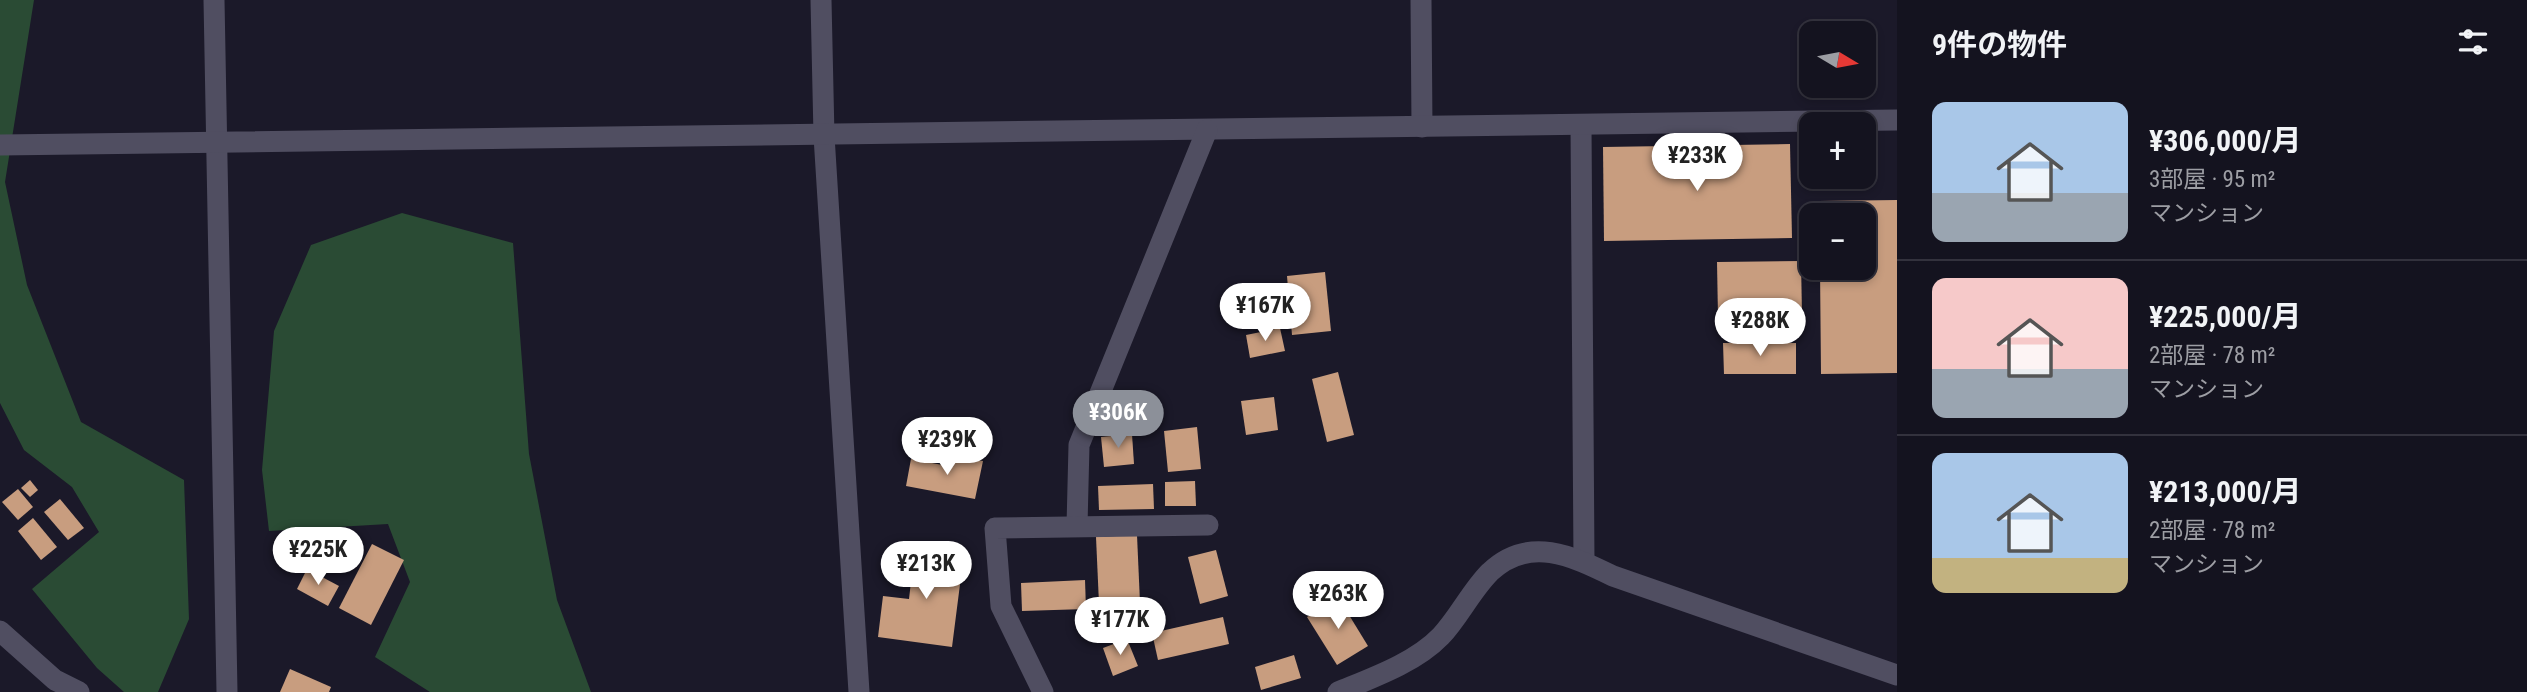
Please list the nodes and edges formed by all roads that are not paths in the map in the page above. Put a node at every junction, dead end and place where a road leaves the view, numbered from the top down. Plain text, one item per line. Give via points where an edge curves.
1 (214, 0) edge
2 (821, 0) edge
3 (1420, 0) edge
4 (1897, 120) edge
5 (1581, 125) junction
6 (1422, 127) junction
7 (1207, 130) junction
8 (824, 136) junction
9 (216, 142) junction
10 (0, 145) edge
11 (1208, 525) dead end
12 (1077, 526) junction
13 (1584, 562) junction
14 (0, 631) edge
15 (1897, 675) edge
16 (79, 692) edge
17 (227, 692) edge
18 (859, 692) edge
19 (1045, 692) edge
20 (1338, 692) edge

1 - 9 street
2 - 8 street
3 - 6 street
4 - 5 street
5 - 6 street
5 - 13 street
6 - 7 street
7 - 8 street
7 - 12 street via 1079,445
8 - 9 street
8 - 18 street
9 - 10 street
9 - 17 street
11 - 12 street
12 - 19 street via 995,528 1001,606
13 - 15 street
13 - 20 street via 1569,554 1534,551 1507,560 1489,573 1440,638 1376,677
14 - 16 street via 55,680

